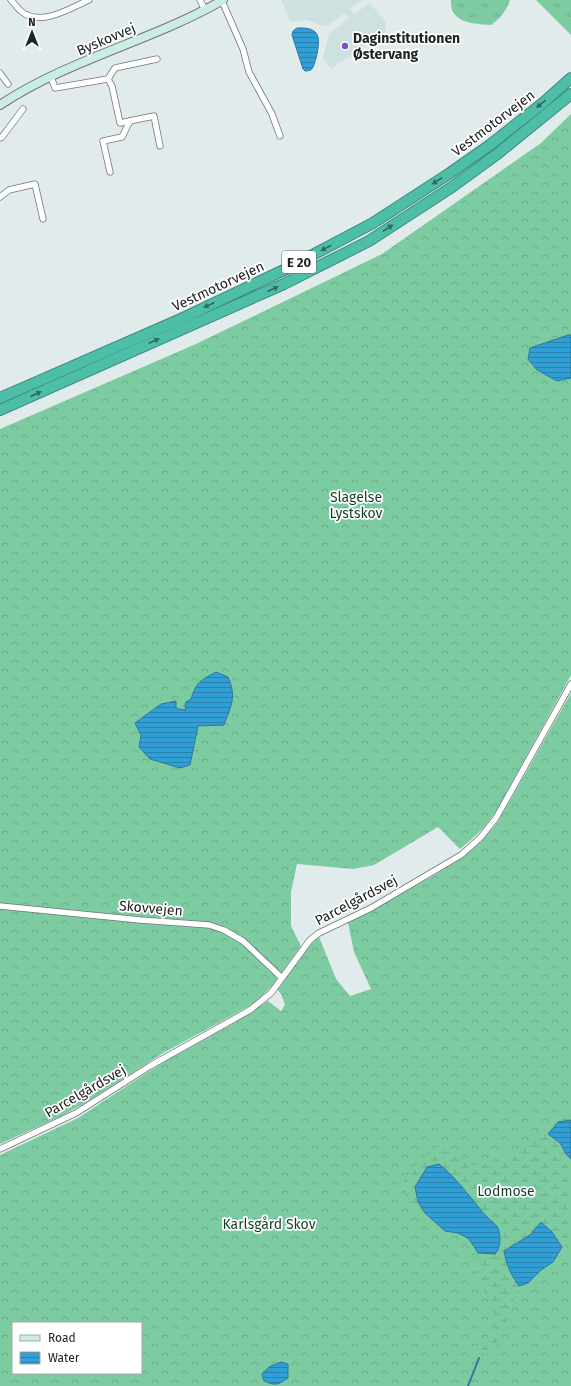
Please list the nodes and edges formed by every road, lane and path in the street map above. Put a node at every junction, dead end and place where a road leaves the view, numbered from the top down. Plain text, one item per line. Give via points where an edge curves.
1 (11, 0) edge
2 (89, 0) edge
3 (200, 0) edge
4 (222, 0) edge
5 (205, 10) junction
6 (157, 59) dead end
7 (0, 73) edge
8 (51, 77) junction
9 (571, 78) edge
10 (108, 79) junction
11 (8, 84) dead end
12 (571, 94) edge
13 (0, 105) edge
14 (23, 109) dead end
15 (130, 121) junction
16 (280, 136) dead end
17 (0, 138) edge
18 (160, 146) dead end
19 (110, 172) dead end
20 (0, 197) edge
21 (43, 219) dead end
22 (0, 398) edge
23 (0, 410) edge
24 (571, 684) edge
25 (0, 906) edge
26 (282, 978) junction
27 (0, 1149) edge

1 - 2 street via 27,15 42,17
3 - 5 street
4 - 5 main road, Byskovvej
4 - 16 street via 243,49 249,72 272,114
5 - 8 main road, Byskovvej
6 - 10 street via 115,68
7 - 11 street
8 - 10 street via 55,88
8 - 13 main road, Byskovvej
9 -> 22 highway, Vestmotorvejen / E 20 via 490,144 372,223 279,272 183,318
10 - 15 street via 112,86 120,123
23 -> 12 highway, Vestmotorvejen / E 20 via 284,284 369,241 452,187
14 - 17 street
15 - 18 street via 154,116
15 - 19 street via 122,137 103,141
20 - 21 street via 9,190 35,184
24 - 26 street, Parcelgårdsvej via 496,818 480,838 461,855 345,922 319,933 310,940
25 - 26 street, Skovvejen via 209,925 243,941
26 - 27 street, Parcelgårdsvej via 271,993 250,1010 150,1066 76,1113

